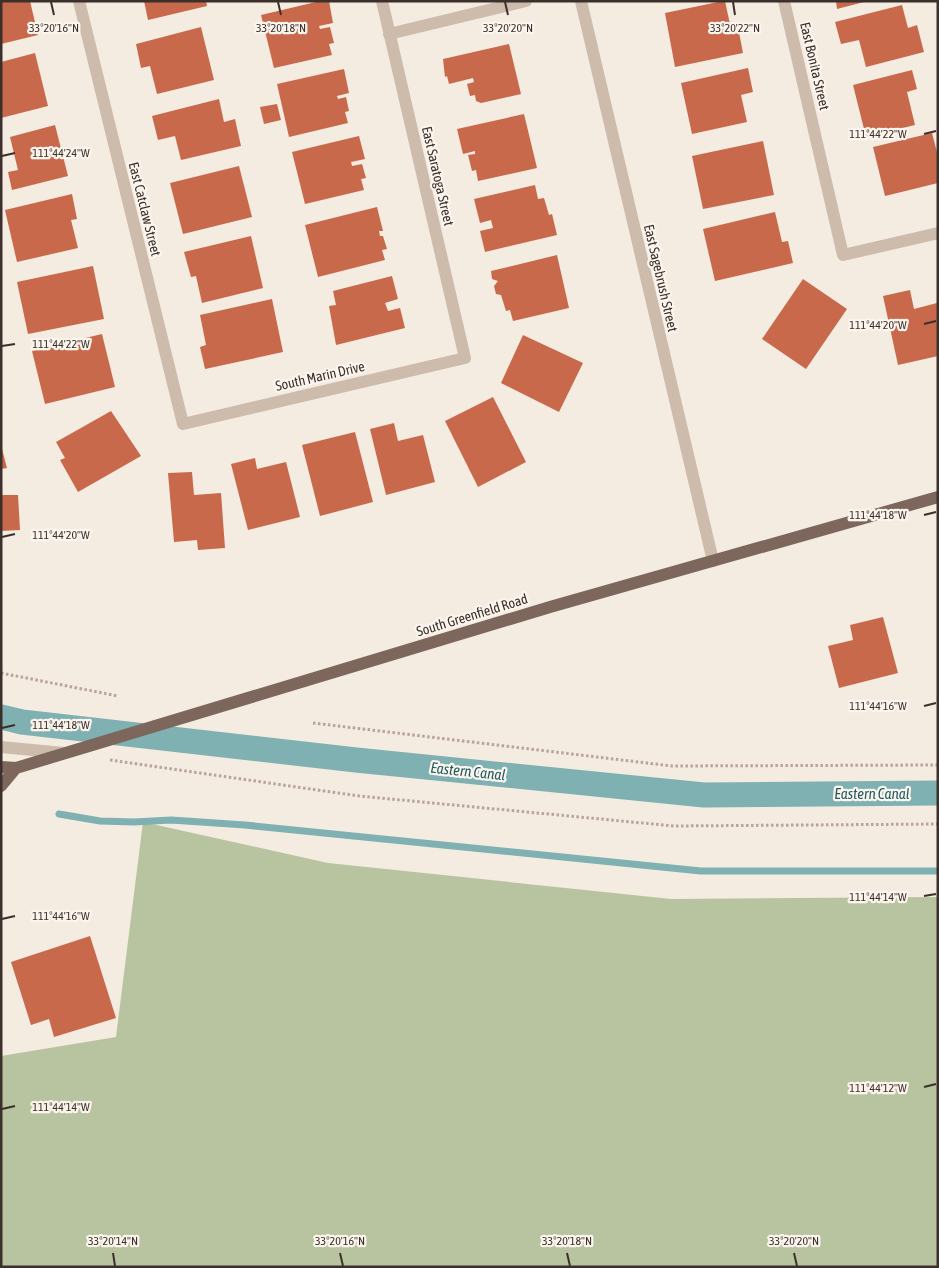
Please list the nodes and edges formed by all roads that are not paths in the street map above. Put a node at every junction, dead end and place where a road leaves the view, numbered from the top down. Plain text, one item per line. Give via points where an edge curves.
1 (78, 1) edge
2 (382, 1) edge
3 (526, 1) edge
4 (581, 1) edge
5 (784, 1) edge
6 (389, 34) junction
7 (938, 233) edge
8 (465, 358) joint
9 (183, 424) joint
10 (938, 497) edge
11 (712, 561) junction
12 (1, 748) edge
13 (64, 753) junction
14 (1, 767) edge
15 (16, 768) junction
16 (1, 786) edge

1 - 9 street, East Catclaw Street
2 - 6 street, East Saratoga Street
3 - 6 street
4 - 11 street, East Sagebrush Street
5 - 7 street, East Bonita Street via 843,254
6 - 8 street, East Saratoga Street
8 - 9 street, South Marin Drive
10 - 11 main road, South Greenfield Road
11 - 13 main road, South Greenfield Road
12 - 13 street
13 - 15 main road, South Greenfield Road
14 - 15 main road, South Greenfield Road
15 - 16 main road

